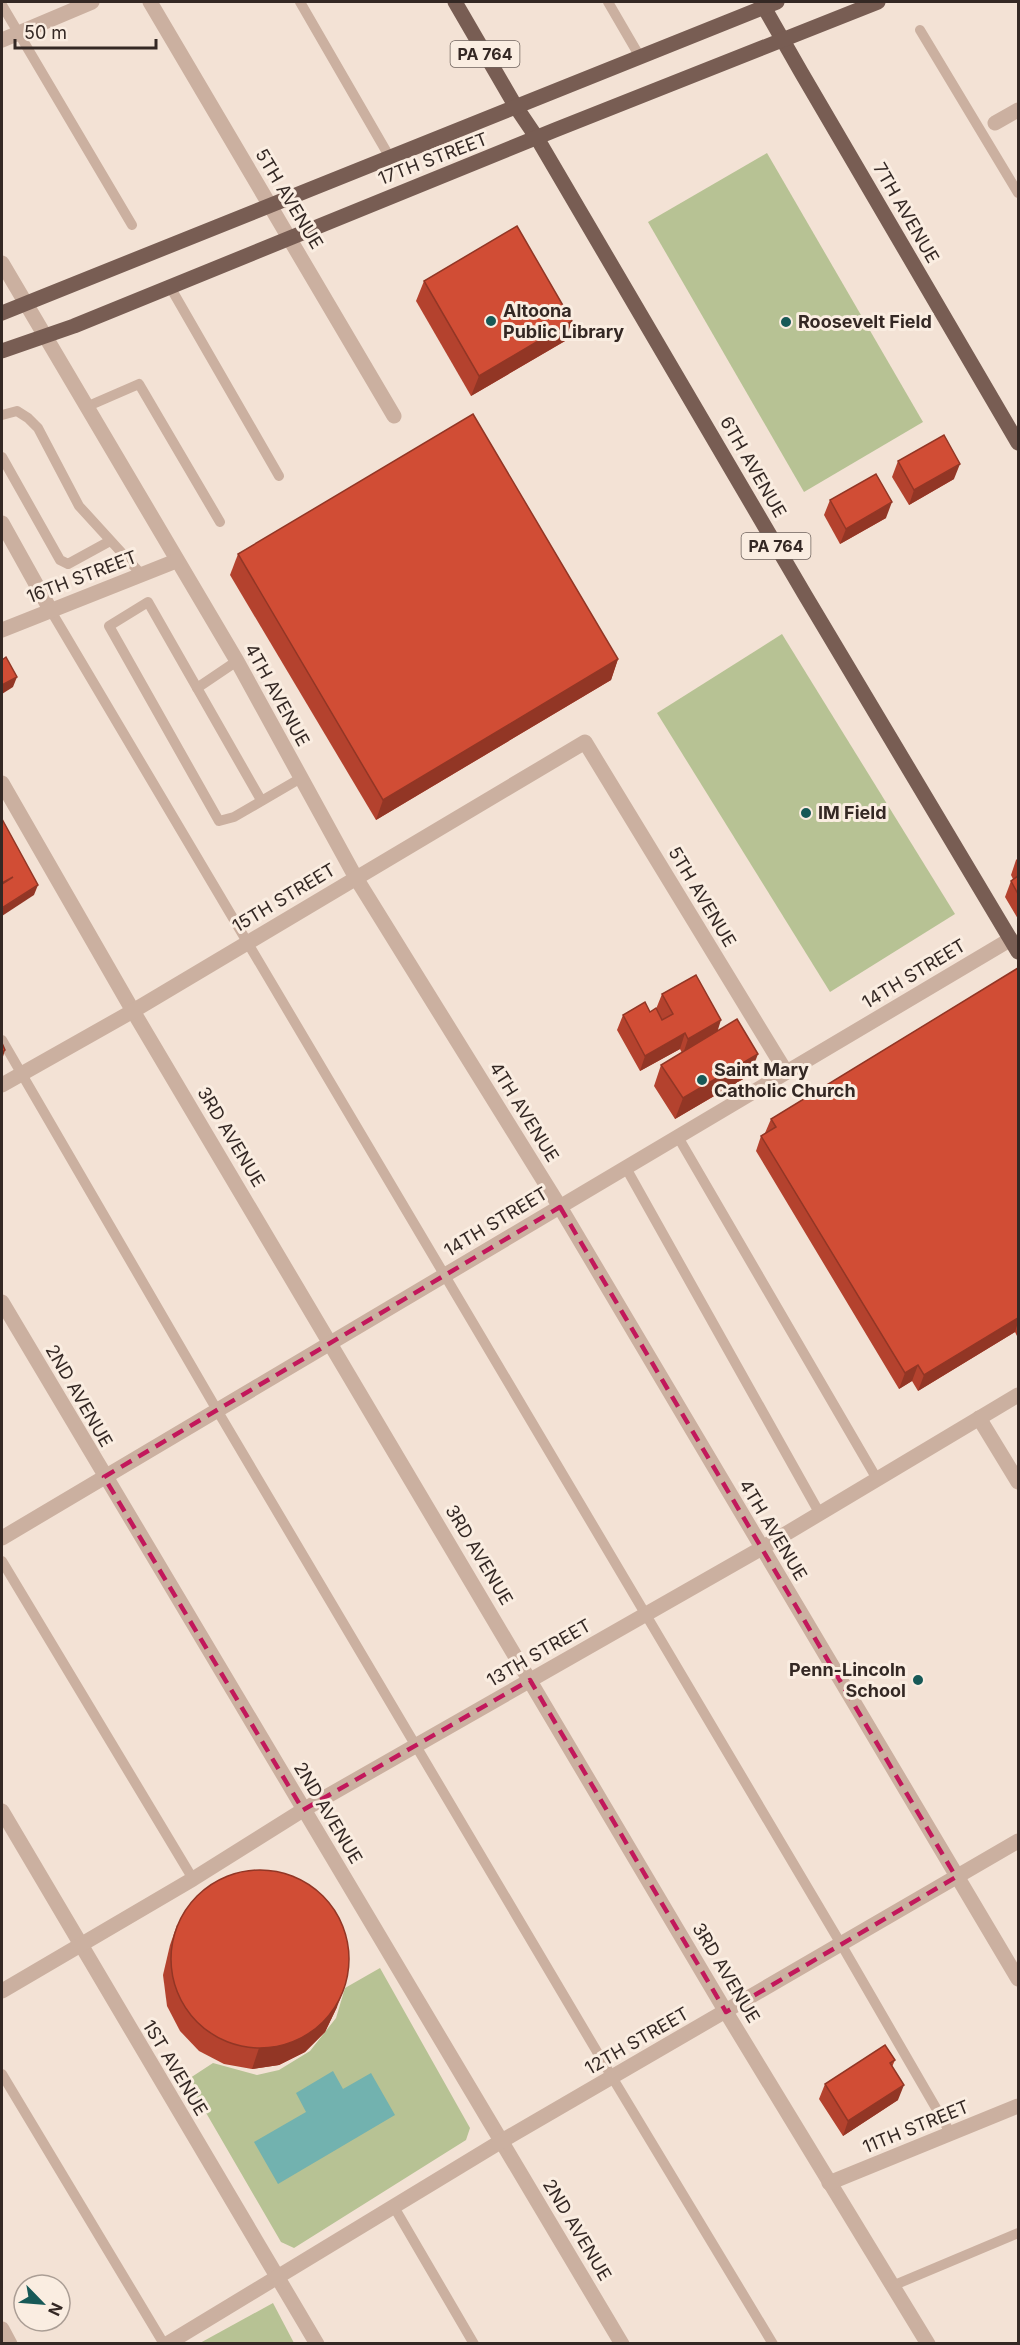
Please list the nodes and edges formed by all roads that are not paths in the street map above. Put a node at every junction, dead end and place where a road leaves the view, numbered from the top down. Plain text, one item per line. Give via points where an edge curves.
1 (92, 2) edge
2 (150, 2) edge
3 (300, 2) edge
4 (455, 2) edge
5 (608, 2) edge
6 (878, 2) edge
7 (768, 3) edge
8 (2, 5) edge
9 (920, 30) dead end
10 (18, 33) junction
11 (2, 40) edge
12 (783, 40) junction
13 (640, 57) junction
14 (516, 107) junction
15 (1018, 110) edge
16 (995, 123) dead end
17 (537, 138) junction
18 (388, 156) junction
19 (1018, 193) edge
20 (270, 205) junction
21 (132, 225) dead end
22 (289, 237) junction
23 (2, 263) edge
24 (169, 285) junction
25 (24, 304) junction
26 (2, 313) edge
27 (43, 336) junction
28 (2, 351) edge
29 (86, 407) junction
30 (2, 415) edge
31 (394, 416) dead end
32 (1018, 443) edge
33 (2, 457) edge
34 (279, 476) dead end
35 (220, 522) dead end
36 (2, 523) edge
37 (110, 541) junction
38 (176, 561) junction
39 (142, 575) junction
40 (51, 610) junction
41 (2, 630) edge
42 (237, 661) junction
43 (197, 688) junction
44 (585, 742) joint
45 (301, 778) junction
46 (2, 783) edge
47 (261, 800) junction
48 (356, 879) junction
49 (248, 942) junction
50 (1015, 945) edge
51 (133, 1011) junction
52 (2, 1040) edge
53 (786, 1072) junction
54 (21, 1074) junction
55 (2, 1085) edge
56 (678, 1137) junction
57 (626, 1168) junction
58 (560, 1207) junction
59 (444, 1275) junction
60 (2, 1302) edge
61 (331, 1343) junction
62 (1018, 1395) edge
63 (217, 1410) junction
64 (979, 1418) junction
65 (105, 1477) junction
66 (877, 1479) junction
67 (1018, 1482) edge
68 (820, 1514) junction
69 (2, 1538) edge
70 (762, 1548) junction
71 (2, 1561) edge
72 (646, 1614) junction
73 (530, 1680) junction
74 (417, 1745) junction
75 (303, 1810) junction
76 (2, 1811) edge
77 (1018, 1841) edge
78 (956, 1877) junction
79 (193, 1879) junction
80 (841, 1944) junction
81 (79, 1945) junction
82 (1018, 1979) edge
83 (2, 1991) edge
84 (726, 2012) junction
85 (2, 2074) edge
86 (612, 2077) junction
87 (1018, 2106) edge
88 (951, 2134) junction
89 (500, 2142) junction
90 (829, 2183) junction
91 (394, 2207) junction
92 (1018, 2233) edge
93 (277, 2278) junction
94 (892, 2286) junction
95 (2, 2329) edge
96 (10, 2343) edge
97 (165, 2343) edge
98 (317, 2343) edge
99 (474, 2343) edge
100 (622, 2343) edge
101 (773, 2343) edge
102 (928, 2343) edge

1 - 10 street
2 - 20 street, 5TH AVENUE
3 - 18 lane
4 - 14 main road, 6TH AVENUE / PA 764
5 - 13 lane
6 - 12 main road, 17TH STREET
7 - 12 main road, 7TH AVENUE
7 - 13 main road, 17TH STREET
8 - 10 lane
9 - 19 lane
10 - 11 street
10 - 21 lane
12 - 17 main road, 17TH STREET
12 - 32 main road, 7TH AVENUE
13 - 14 main road, 17TH STREET
14 - 17 main road, 6TH AVENUE / PA 764
14 - 18 main road, 17TH STREET
15 - 16 street
17 - 22 main road, 17TH STREET
17 - 50 main road, 6TH AVENUE / PA 764
18 - 20 main road, 17TH STREET
20 - 22 street, 5TH AVENUE
20 - 25 main road, 17TH STREET
22 - 24 main road, 17TH STREET
22 - 31 street, 5TH AVENUE
23 - 25 street, 4TH AVENUE
24 - 27 main road, 17TH STREET
24 - 34 lane
25 - 26 main road, 17TH STREET
25 - 27 street, 4TH AVENUE
27 - 28 main road, 17TH STREET
27 - 29 street, 4TH AVENUE
29 - 35 lane via 139,384
29 - 38 street, 4TH AVENUE
30 - 37 lane via 16,411 38,428 79,506
33 - 37 lane via 60,560 68,564
36 - 40 street
37 - 39 lane
38 - 39 street, 16TH STREET
38 - 42 street, 4TH AVENUE
39 - 40 street, 16TH STREET
40 - 41 street, 16TH STREET
40 - 49 lane
42 - 43 lane
42 - 45 street, 4TH AVENUE
43 - 47 lane
43 - 47 lane via 148,602 109,626 219,821 234,818
44 - 48 street, 15TH STREET
44 - 53 street, 5TH AVENUE
45 - 47 lane
45 - 48 street, 4TH AVENUE
46 - 51 street, 3RD AVENUE
48 - 49 street, 15TH STREET
48 - 58 street, 4TH AVENUE
49 - 51 street, 15TH STREET
49 - 59 lane
50 - 53 street, 14TH STREET
51 - 54 street, 15TH STREET
51 - 61 street, 3RD AVENUE
52 - 54 lane
53 - 56 street, 14TH STREET
54 - 55 street, 15TH STREET
54 - 63 lane
56 - 57 street, 14TH STREET
56 - 66 lane
57 - 58 street, 14TH STREET
57 - 68 lane
58 - 59 street, 14TH STREET
58 - 70 street, 4TH AVENUE
59 - 61 street, 14TH STREET
59 - 72 lane
60 - 65 street, 2ND AVENUE
61 - 63 street, 14TH STREET
61 - 73 street, 3RD AVENUE
62 - 64 street, 13TH STREET
63 - 65 street, 14TH STREET
63 - 74 lane
64 - 66 street, 13TH STREET
64 - 67 street
65 - 69 street, 14TH STREET
65 - 75 street, 2ND AVENUE
66 - 68 street, 13TH STREET
68 - 70 street, 13TH STREET
70 - 72 street, 13TH STREET
70 - 78 street, 4TH AVENUE
71 - 79 lane
72 - 73 street, 13TH STREET
72 - 80 lane
73 - 74 street, 13TH STREET
73 - 84 street, 3RD AVENUE
74 - 75 street, 13TH STREET
74 - 86 lane
75 - 79 street, 13TH STREET
75 - 89 street, 2ND AVENUE
76 - 81 street, 1ST AVENUE
77 - 78 street, 12TH STREET
78 - 80 street, 12TH STREET
78 - 82 street, 4TH AVENUE
79 - 81 street, 13TH STREET
80 - 84 street, 12TH STREET
80 - 88 lane
81 - 83 street, 13TH STREET
81 - 93 street, 1ST AVENUE
84 - 86 street, 12TH STREET
84 - 90 street, 3RD AVENUE
85 - 97 lane
86 - 89 street, 12TH STREET
86 - 101 lane
87 - 88 street, 11TH STREET
88 - 90 street, 11TH STREET
89 - 91 street, 12TH STREET
89 - 100 street, 2ND AVENUE
90 - 94 street, 3RD AVENUE
91 - 93 street, 12TH STREET
91 - 99 lane
92 - 94 lane
93 - 97 street, 12TH STREET
93 - 98 street, 1ST AVENUE
94 - 102 street, 3RD AVENUE
95 - 96 street

